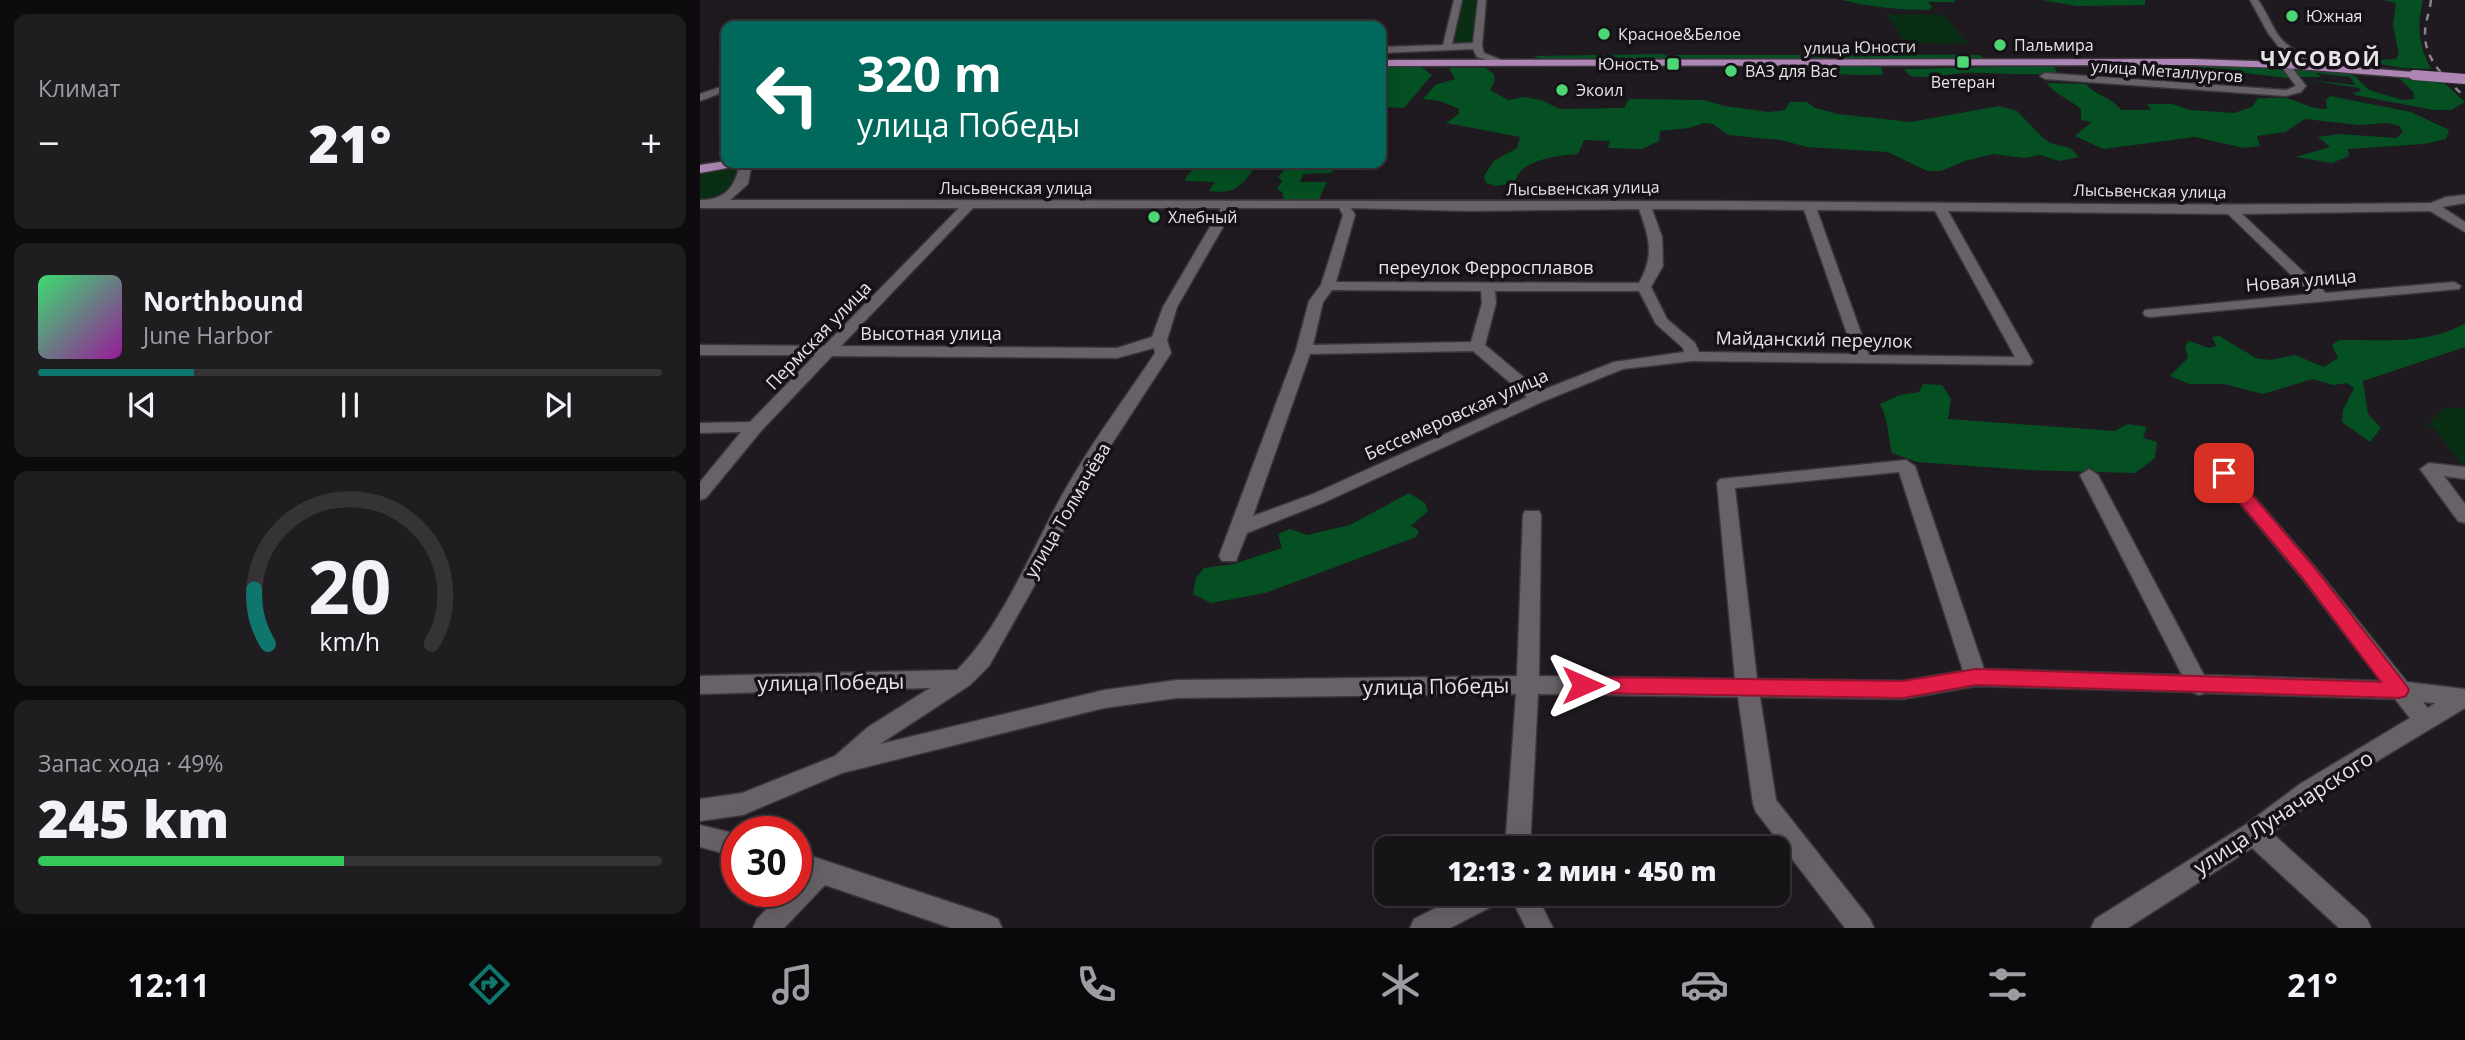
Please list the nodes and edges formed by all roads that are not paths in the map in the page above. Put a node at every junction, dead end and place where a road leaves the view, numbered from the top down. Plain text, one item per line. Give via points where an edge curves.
1 (1458, 0) edge
2 (1482, 0) edge
3 (2254, 0) edge
4 (1477, 46) junction
5 (1447, 47) junction
6 (2285, 48) junction
7 (1433, 49) junction
8 (1386, 50) edge
9 (2140, 62) junction
10 (1386, 63) edge
11 (1424, 63) junction
12 (1501, 63) junction
13 (2285, 65) junction
14 (2340, 69) junction
15 (2045, 76) dead end
16 (2465, 79) edge
17 (2156, 83) junction
18 (721, 90) edge
19 (700, 98) edge
20 (721, 166) edge
21 (745, 168) edge
22 (700, 169) edge
23 (2465, 199) edge
24 (700, 204) edge
25 (718, 204) junction
26 (1343, 204) junction
27 (969, 205) junction
28 (1229, 205) junction
29 (1644, 205) junction
30 (1809, 206) junction
31 (1939, 207) junction
32 (2433, 207) junction
33 (2231, 209) junction
34 (2465, 228) edge
35 (1328, 286) junction
36 (2454, 286) dead end
37 (1488, 287) junction
38 (1644, 287) junction
39 (2321, 296) junction
40 (2150, 313) dead end
41 (1159, 340) junction
42 (1477, 346) junction
43 (700, 350) edge
44 (1304, 350) junction
45 (828, 352) junction
46 (1692, 356) junction
47 (1863, 359) junction
48 (1538, 398) junction
49 (700, 428) edge
50 (755, 428) junction
51 (2224, 473) dead end
52 (2465, 473) edge
53 (2089, 475) dead end
54 (700, 494) edge
55 (1532, 515) dead end
56 (2465, 517) edge
57 (1241, 528) junction
58 (1229, 556) dead end
59 (1976, 677) junction
60 (962, 679) junction
61 (700, 685) edge
62 (1528, 685) junction
63 (1747, 686) junction
64 (2199, 686) junction
65 (2399, 690) junction
66 (2464, 698) edge
67 (2425, 721) junction
68 (839, 764) junction
69 (700, 810) edge
70 (2254, 833) junction
71 (700, 836) edge
72 (1518, 836) edge
73 (721, 842) edge
74 (812, 867) edge
75 (822, 870) junction
76 (1466, 906) edge
77 (1528, 906) edge
78 (766, 928) edge
79 (989, 928) edge
80 (1423, 928) edge
81 (1540, 928) edge
82 (1861, 928) edge
83 (2104, 928) edge
84 (2358, 928) edge

1 - 5 street
2 - 4 street
3 - 6 street
4 - 5 street
4 - 12 street via 1480,55
5 - 7 street
6 - 13 street via 2291,56
6 - 14 street
7 - 8 street
7 - 11 street via 1419,57
9 - 12 main road, улица Юности
9 - 13 main road, улица Юности
9 - 17 street
10 - 11 main road, улица Юности
11 - 12 main road, улица Юности
13 - 14 main road, улица Юности
13 - 17 street, улица Металлургов via 2301,86 2286,93
14 - 16 main road, улица Юности, bridge
15 - 17 street, улица Металлургов
18 - 19 street
20 - 22 main road
21 - 25 street via 742,184
23 - 32 street, Лысьвенская улица
24 - 25 street, Лысьвенская улица
25 - 27 street, Лысьвенская улица
26 - 28 street, Лысьвенская улица
26 - 29 street, Лысьвенская улица
26 - 35 street via 1349,215
27 - 28 street, Лысьвенская улица
27 - 45 street, Пермская улица
28 - 41 street, улица Толмачёва via 1170,307
29 - 30 street, Лысьвенская улица
29 - 38 street via 1655,237 1656,266
30 - 31 street, Лысьвенская улица
30 - 47 street
31 - 33 street, Лысьвенская улица
31 - 47 street, Майданский переулок via 2025,362
32 - 33 street, Лысьвенская улица
32 - 34 street
33 - 39 street
35 - 37 street, переулок Ферросплавов
35 - 44 street via 1313,308
36 - 39 street, Новая улица
37 - 38 street, переулок Ферросплавов
37 - 42 street via 1489,303
38 - 46 street, Майданский переулок via 1661,320 1689,346
39 - 40 street, Новая улица
41 - 45 street, Высотная улица via 1117,353
41 - 60 street, улица Толмачёва via 1163,353 1080,479 981,660
42 - 44 street
42 - 48 street
43 - 45 street, Высотная улица
44 - 57 street
45 - 50 street, Пермская улица
46 - 47 street, Майданский переулок
46 - 48 street, Бессемеровская улица via 1620,365
48 - 57 street, Бессемеровская улица via 1319,498
49 - 50 street
50 - 54 street, Пермская улица
51 - 65 street
52 - 56 street via 2429,469
53 - 64 street
55 - 62 street
57 - 58 street
59 - 63 street, улица Победы via 1903,690
59 - 63 street via 1906,466 1726,483
59 - 64 street, улица Победы
60 - 61 street, улица Победы
60 - 68 street, улица Толмачёва via 876,734
62 - 63 street, улица Победы
62 - 68 street, улица Победы via 1177,689 1104,699
62 - 72 street
63 - 82 street via 1765,804
64 - 65 street, улица Победы
65 - 66 street, улица Победы
65 - 67 street
66 - 67 street, улица Луначарского
67 - 70 street, улица Луначарского via 2308,791
68 - 69 street, улица Победы via 743,804
70 - 83 street, улица Луначарского
70 - 84 street
71 - 73 street
74 - 75 street
75 - 78 street
75 - 79 street
76 - 80 street
77 - 81 street

